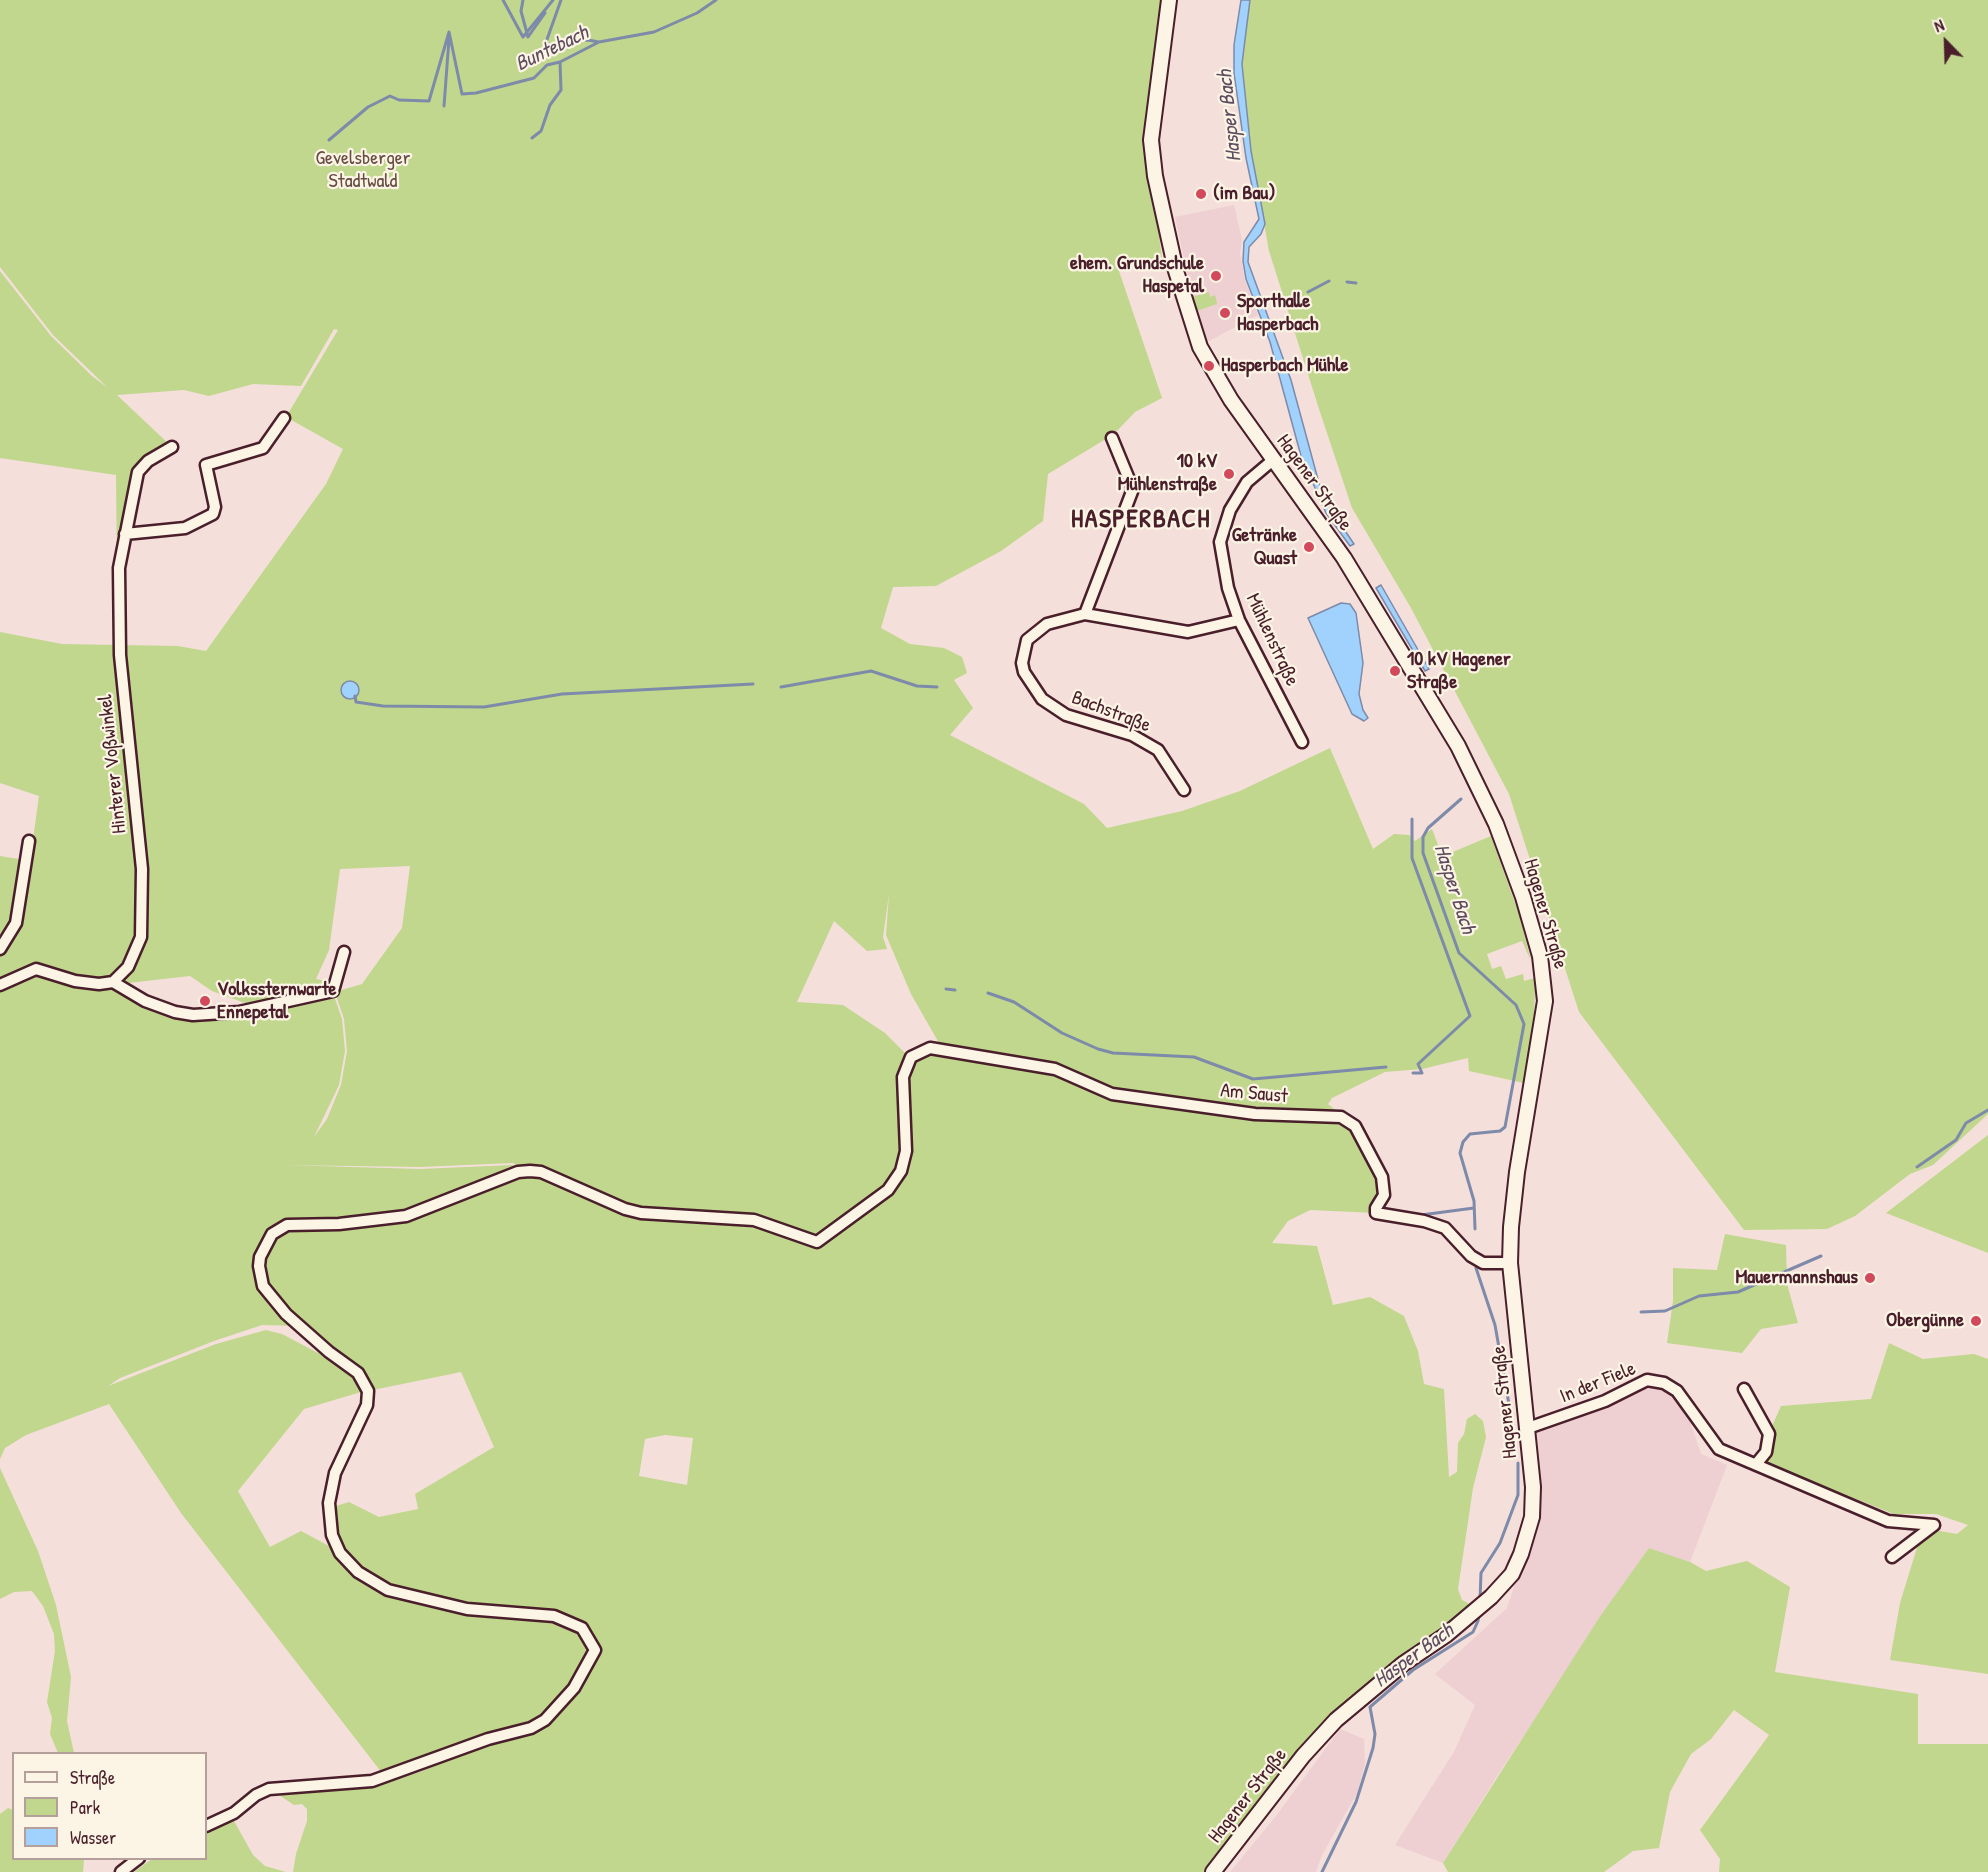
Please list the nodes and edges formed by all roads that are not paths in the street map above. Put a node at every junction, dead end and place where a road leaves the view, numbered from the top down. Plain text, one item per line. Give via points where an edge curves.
1 (1169, 0) edge
2 (284, 418) dead end
3 (1112, 438) dead end
4 (172, 447) dead end
5 (1274, 460) junction
6 (125, 534) junction
7 (1085, 614) junction
8 (1239, 620) junction
9 (1302, 742) dead end
10 (1184, 790) dead end
11 (29, 841) dead end
12 (0, 950) edge
13 (344, 952) dead end
14 (113, 982) junction
15 (0, 985) edge
16 (1510, 1263) junction
17 (1744, 1389) dead end
18 (1528, 1428) junction
19 (1756, 1463) junction
20 (1892, 1557) dead end
21 (207, 1826) edge
22 (136, 1860) edge
23 (121, 1872) edge
24 (1213, 1872) edge

1 - 5 main road, Hagener Straße via 1151,140 1176,272 1209,366
2 - 6 street via 263,448 206,465 213,514 185,528
3 - 7 street via 1134,489
4 - 6 street, Hinterer Voßwinkel via 148,460 138,472
5 - 8 street, Mühlenstraße via 1247,482 1230,510 1220,542 1228,588
5 - 16 main road, Hagener Straße via 1349,566 1458,746 1496,824 1537,942 1545,1001 1517,1172
6 - 14 street, Hinterer Voßwinkel via 119,568 120,655 142,869 141,937 128,967
7 - 8 street, Bachstraße via 1188,632
7 - 10 street, Bachstraße via 1047,624 1027,640 1022,663 1030,683 1042,699 1066,715 1132,735 1158,750
8 - 9 street, Mühlenstraße
11 - 12 street via 16,923
13 - 14 street via 333,991 239,1012 175,1012 145,1001
14 - 15 street via 75,981 36,969
16 - 18 main road, Hagener Straße
16 - 21 street, Am Saust via 1483,1263 1445,1228 1376,1213 1384,1195 1382,1177 1355,1126 1341,1117 1255,1114 1112,1094 1055,1069 930,1048 911,1058 903,1077 906,1151 901,1170 888,1190 817,1242 754,1220 640,1213 541,1172 525,1171 406,1216 287,1225 268,1239 259,1266 267,1293 293,1320 358,1373 368,1391 367,1405 335,1473 329,1503 332,1535 340,1553 358,1572 388,1590 467,1609 554,1617 582,1628 595,1650 574,1688 545,1720 531,1728 488,1739 372,1781 269,1789
17 - 19 street via 1769,1434 1766,1452
18 - 19 street, In der Fiele via 1605,1401 1647,1380 1664,1383 1677,1391 1719,1449
18 - 24 main road, Hagener Straße via 1532,1517 1512,1574 1471,1615 1403,1664 1336,1720 1303,1756
19 - 20 street, In der Fiele via 1888,1521 1934,1525
22 - 23 street

